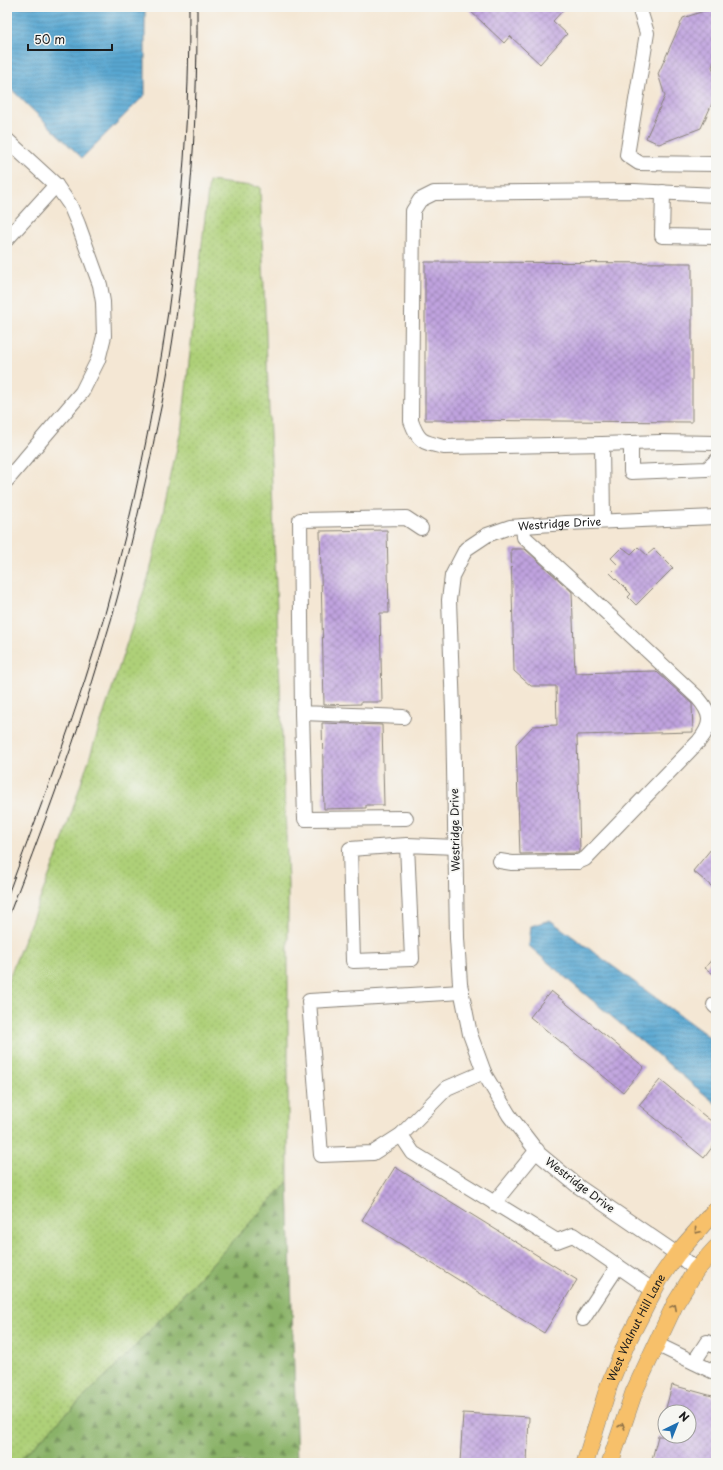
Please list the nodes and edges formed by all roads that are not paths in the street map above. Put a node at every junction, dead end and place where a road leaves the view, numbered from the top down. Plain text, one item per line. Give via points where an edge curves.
1 (639, 7) edge
2 (7, 140) edge
3 (716, 164) edge
4 (56, 185) junction
5 (663, 192) junction
6 (716, 195) edge
7 (716, 237) edge
8 (7, 239) edge
9 (631, 443) junction
10 (716, 443) edge
11 (602, 444) junction
12 (716, 461) edge
13 (7, 480) edge
14 (716, 517) edge
15 (603, 522) junction
16 (523, 526) junction
17 (421, 528) dead end
18 (302, 713) junction
19 (403, 717) dead end
20 (406, 818) dead end
21 (407, 846) junction
22 (456, 847) junction
23 (500, 861) dead end
24 (462, 992) junction
25 (484, 1072) junction
26 (401, 1135) junction
27 (537, 1150) junction
28 (494, 1203) junction
29 (716, 1209) edge
30 (716, 1248) edge
31 (677, 1254) junction
32 (618, 1266) junction
33 (696, 1270) junction
34 (654, 1291) junction
35 (583, 1319) dead end
36 (656, 1344) junction
37 (716, 1347) edge
38 (694, 1362) junction
39 (716, 1373) edge
40 (585, 1463) edge
41 (610, 1463) edge

1 - 3 street via 647,33 627,155 639,163
2 - 4 street
4 - 8 street
4 - 13 street via 70,205 100,285 104,336 98,360 82,392
5 - 6 street
5 - 7 street via 662,236
5 - 11 street via 434,192 420,200 413,211 412,421 416,436 428,443 444,447
9 - 10 street
9 - 11 street
9 - 12 street via 631,472 707,469
11 - 15 street
14 - 15 street, Westridge Drive
15 - 16 street, Westridge Drive
16 - 22 street, Westridge Drive via 510,527 481,538 466,549 452,576 449,600
16 - 23 street via 524,538 698,698 705,706 710,724 699,741 585,859 578,862 556,863
17 - 18 street via 406,518 300,520
18 - 19 street
18 - 20 street via 305,819
21 - 21 street via 350,849 353,962 412,958
21 - 22 street
22 - 24 street, Westridge Drive via 457,938
24 - 25 street, Westridge Drive via 470,1034
24 - 26 street via 309,1001 321,1155 373,1153
25 - 26 street via 447,1088
25 - 27 street, Westridge Drive via 509,1115
26 - 28 street via 413,1153
27 - 28 street
27 - 31 street, Westridge Drive via 578,1187
28 - 32 street via 557,1241 573,1235
29 -> 31 main road, West Walnut Hill Lane
30 - 33 main road
31 - 33 street, Westridge Drive
31 - 34 main road, West Walnut Hill Lane
32 - 34 street
32 - 35 street
36 -> 33 main road via 675,1304
34 - 40 main road, West Walnut Hill Lane via 627,1342 609,1385
36 - 38 street
41 -> 36 main road via 634,1392
37 - 38 street via 707,1342
38 - 39 street

